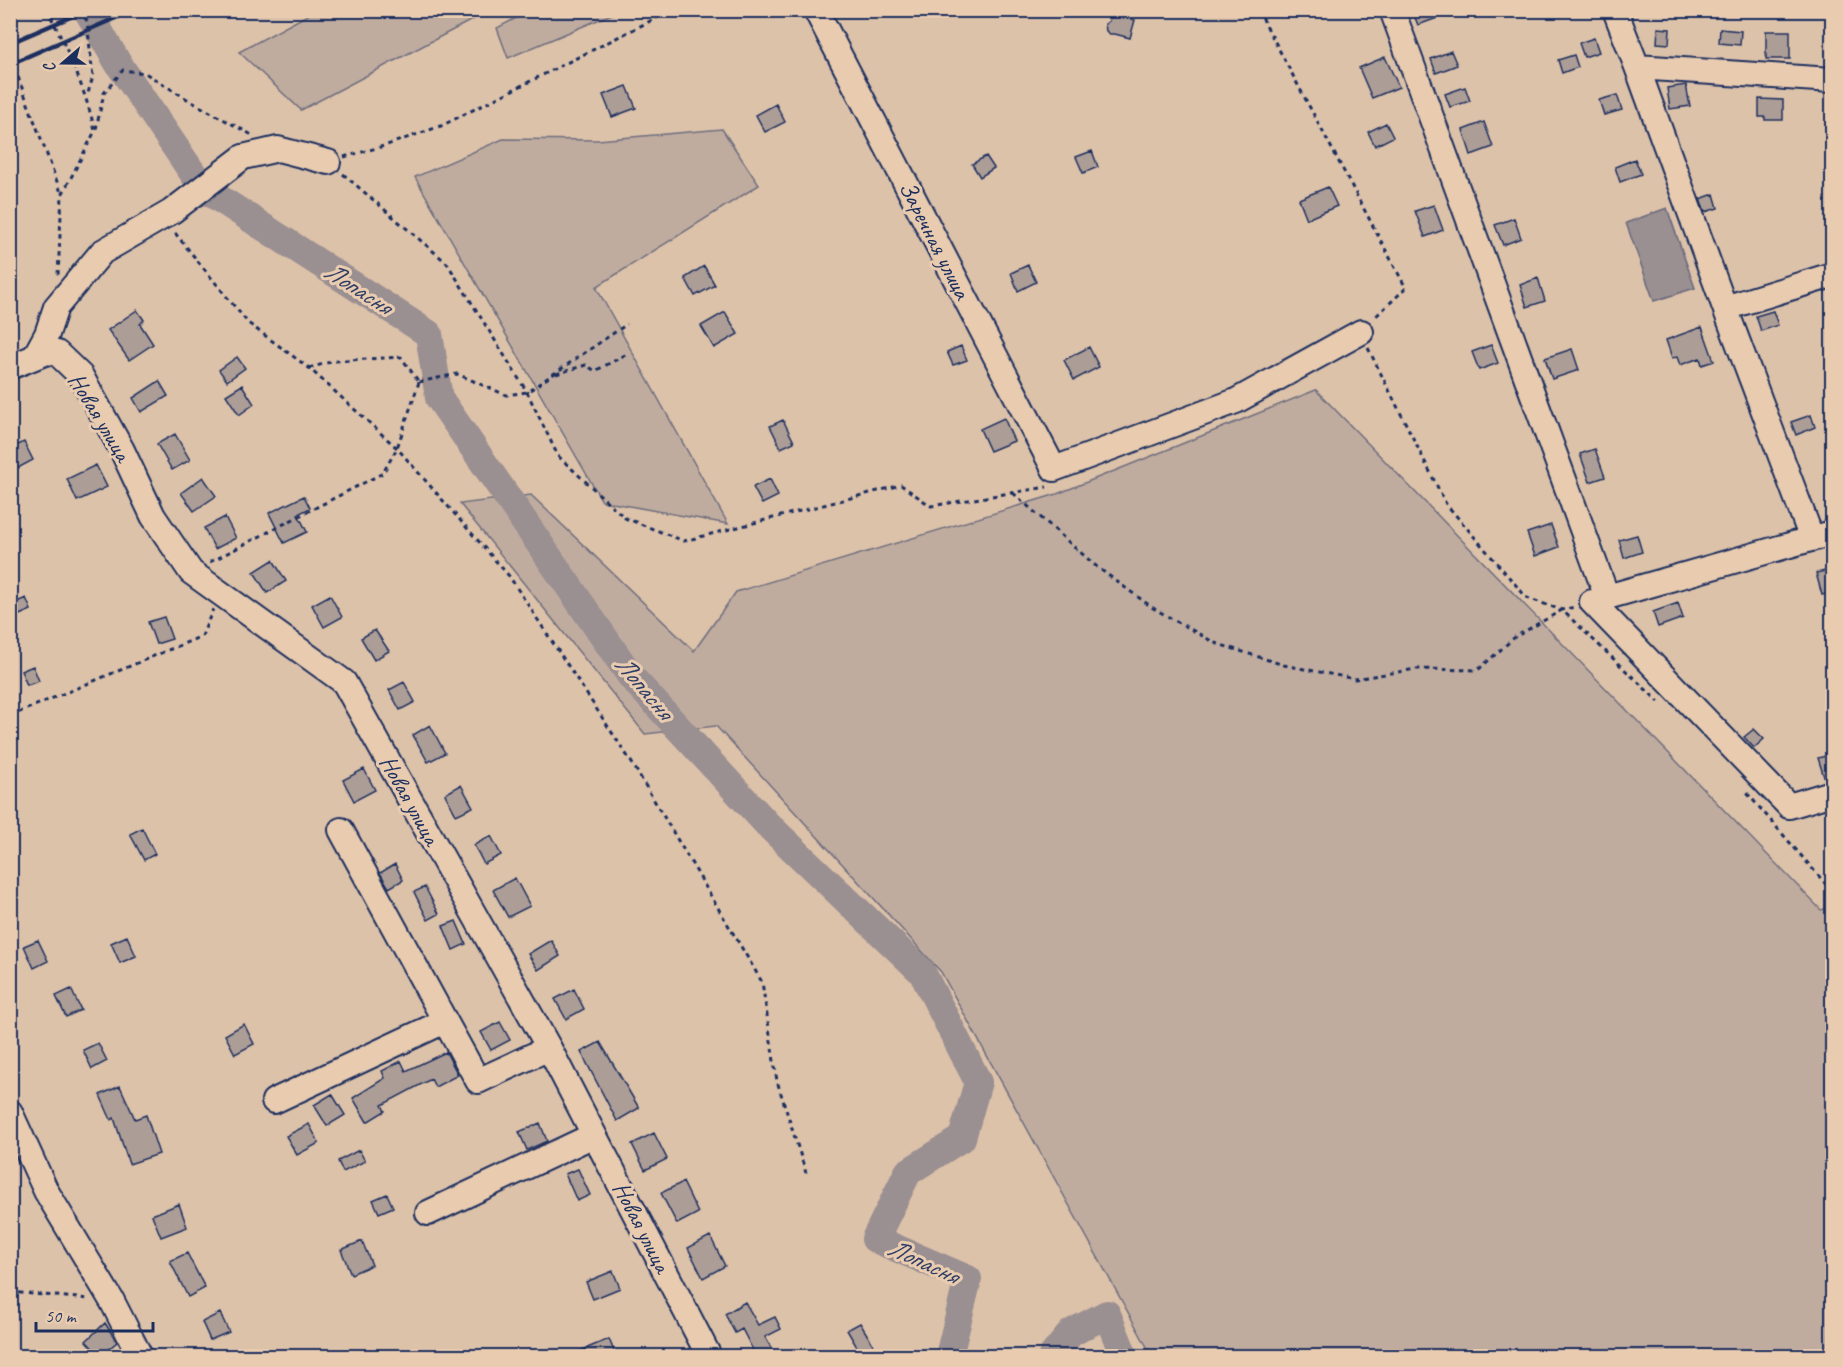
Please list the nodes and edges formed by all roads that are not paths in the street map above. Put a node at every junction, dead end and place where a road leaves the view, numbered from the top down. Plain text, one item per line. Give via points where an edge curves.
1 (816, 10) edge
2 (1392, 10) edge
3 (1615, 10) edge
4 (1637, 67) junction
5 (1833, 81) edge
6 (328, 162) road end
7 (1833, 275) edge
8 (1725, 308) junction
9 (1361, 332) road end
10 (35, 356) junction
11 (10, 367) edge
12 (1822, 536) edge
13 (1600, 600) junction
14 (1833, 793) edge
15 (340, 830) dead end
16 (445, 1021) junction
17 (549, 1048) junction
18 (274, 1101) dead end
19 (10, 1112) edge
20 (594, 1135) junction
21 (428, 1213) dead end
22 (129, 1351) edge
23 (709, 1356) edge

1 - 9 street, Заречная улица via 1054,469 1236,401
2 - 13 street
3 - 4 street
4 - 5 street
4 - 8 street
6 - 10 street via 278,149 243,157 166,215 102,252 56,307 48,334
7 - 8 street
8 - 12 street
10 - 11 street, Новая улица
10 - 17 street, Новая улица via 57,353 81,376 153,516 192,572 344,682
12 - 13 street
13 - 14 street via 1789,806
15 - 16 street
16 - 17 street via 478,1082
16 - 18 street
17 - 20 street, Новая улица
19 - 22 street via 46,1191 112,1301
20 - 21 street
20 - 23 street, Новая улица

